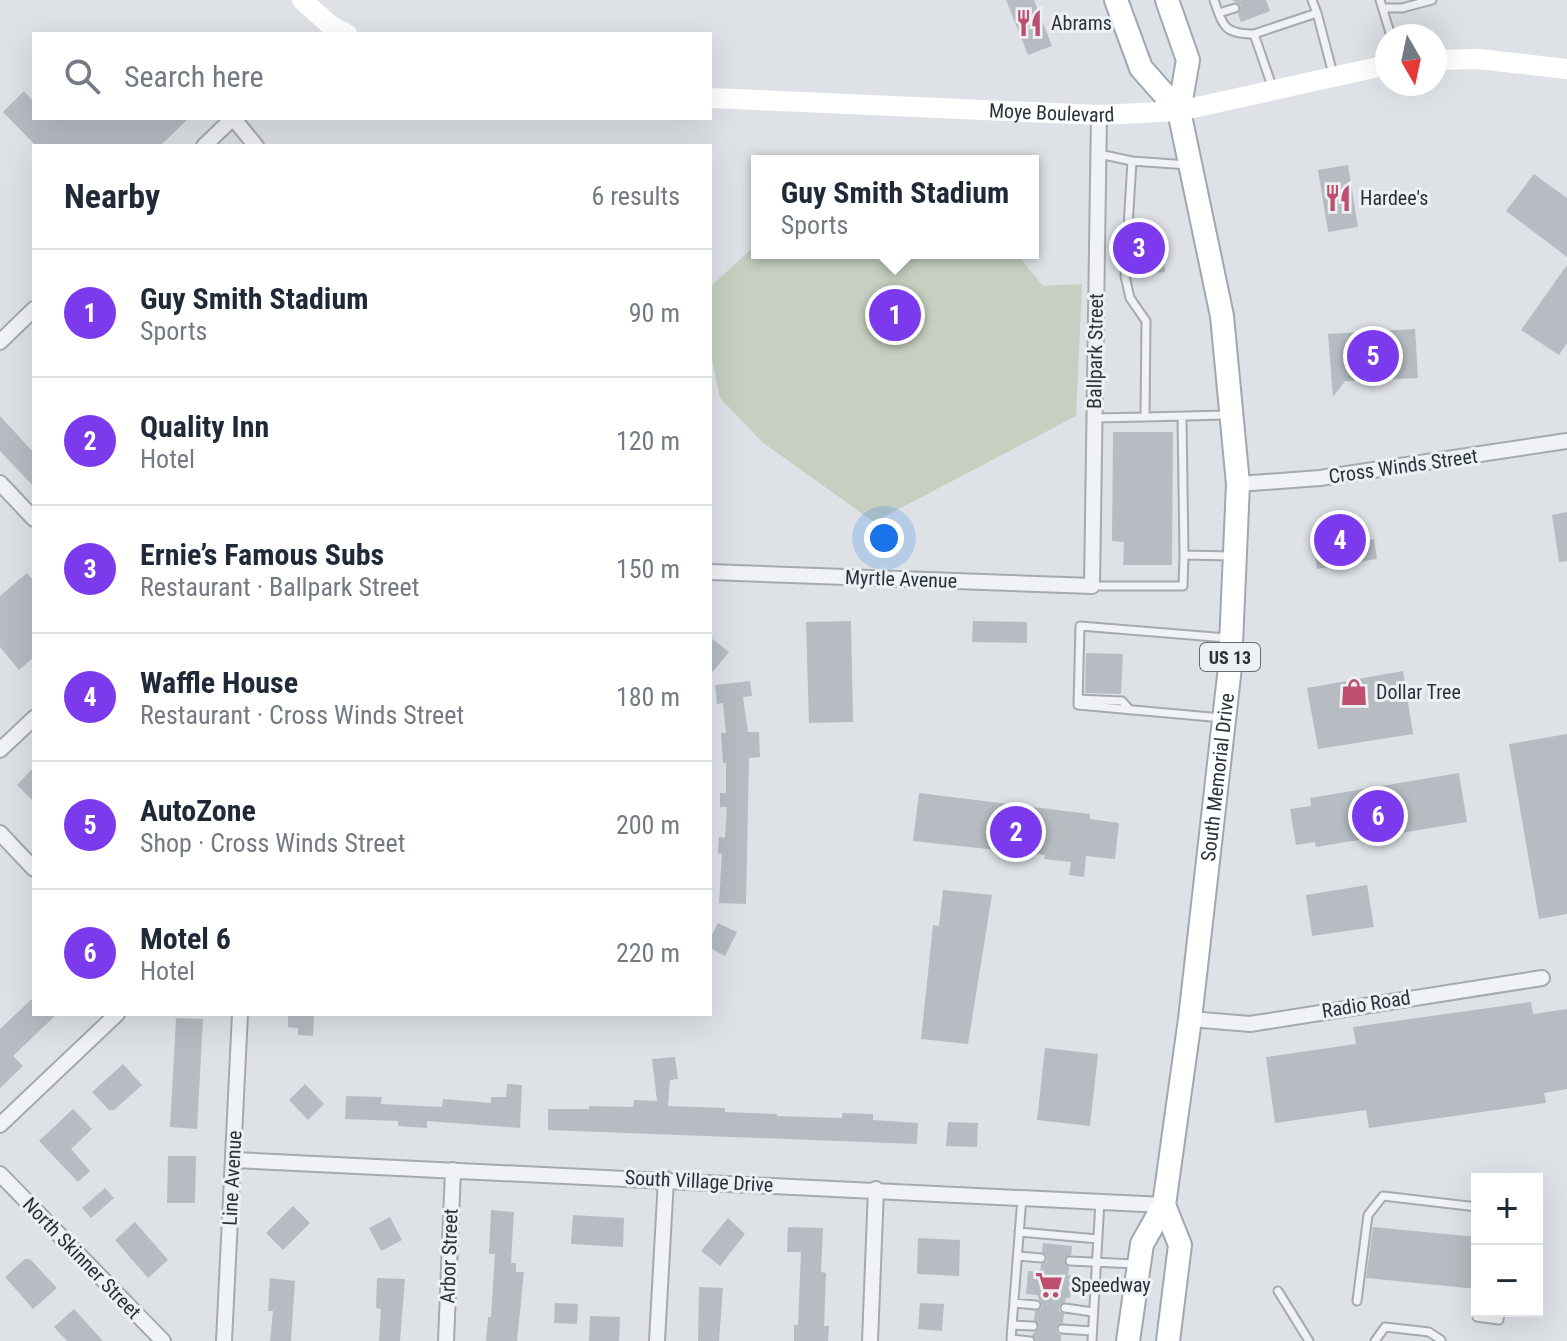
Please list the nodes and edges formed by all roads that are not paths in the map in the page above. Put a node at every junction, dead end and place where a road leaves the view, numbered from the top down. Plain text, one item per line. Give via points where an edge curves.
1 (302, 0) edge
2 (1116, 0) edge
3 (1167, 0) edge
4 (1214, 0) edge
5 (1312, 0) edge
6 (1432, 0) edge
7 (1382, 4) edge
8 (1235, 8) dead end
9 (1219, 13) junction
10 (1317, 13) junction
11 (1388, 24) edge
12 (332, 31) edge
13 (1254, 34) junction
14 (1447, 60) edge
15 (1375, 67) edge
16 (1567, 69) edge
17 (1333, 76) junction
18 (1274, 90) junction
19 (712, 98) edge
20 (1179, 111) junction
21 (1099, 115) junction
22 (231, 120) edge
23 (235, 120) edge
24 (206, 144) edge
25 (254, 144) edge
26 (1098, 154) junction
27 (1132, 161) junction
28 (1190, 165) junction
29 (32, 311) edge
30 (0, 342) edge
31 (1229, 415) junction
32 (1145, 417) junction
33 (1182, 417) junction
34 (1094, 418) junction
35 (1567, 441) edge
36 (0, 483) edge
37 (1238, 484) junction
38 (32, 517) edge
39 (1184, 555) junction
40 (1235, 556) junction
41 (712, 572) edge
42 (1092, 586) junction
43 (1232, 638) junction
44 (1224, 718) junction
45 (32, 720) edge
46 (0, 750) edge
47 (0, 833) edge
48 (32, 867) edge
49 (1542, 978) dead end
50 (115, 1016) edge
51 (240, 1016) edge
52 (1190, 1019) junction
53 (0, 1125) edge
54 (233, 1160) junction
55 (453, 1170) junction
56 (0, 1174) edge
57 (666, 1179) junction
58 (876, 1189) junction
59 (1022, 1197) junction
60 (1100, 1201) junction
61 (1164, 1205) junction
62 (1471, 1206) edge
63 (1019, 1232) junction
64 (1098, 1239) junction
65 (1018, 1256) junction
66 (1041, 1258) dead end
67 (1070, 1261) dead end
68 (1096, 1262) junction
69 (1139, 1264) junction
70 (1278, 1291) dead end
71 (1357, 1301) dead end
72 (1014, 1303) junction
73 (1036, 1305) dead end
74 (1065, 1308) dead end
75 (1093, 1312) junction
76 (1477, 1317) dead end
77 (1499, 1317) edge
78 (1012, 1325) junction
79 (1033, 1326) dead end
80 (1062, 1329) dead end
81 (1092, 1331) junction
82 (1441, 1340) edge
83 (163, 1341) edge
84 (224, 1341) edge
85 (446, 1341) edge
86 (657, 1341) edge
87 (870, 1341) edge
88 (1030, 1341) edge
89 (1092, 1341) edge
90 (1128, 1341) edge
91 (1168, 1341) edge
92 (1309, 1341) edge
93 (1375, 1341) edge

1 - 12 main road
2 - 20 main road, South Memorial Drive / US 13 via 1141,68
3 - 20 main road, South Memorial Drive / US 13 via 1188,60
4 - 9 lane
5 - 10 lane
6 - 7 lane via 1402,8
7 - 11 lane
8 - 9 lane
9 - 13 lane via 1223,26 1237,34
10 - 13 lane
10 - 17 lane
13 - 18 lane
14 - 16 main road
15 - 17 main road, Moye Boulevard
17 - 18 main road, Moye Boulevard
18 - 20 main road, Moye Boulevard
19 - 21 main road, Moye Boulevard
20 - 21 main road, Moye Boulevard
20 - 28 main road, South Memorial Drive / US 13
21 - 26 street, Ballpark Street
22 - 24 street
23 - 25 street
26 - 27 lane
26 - 34 street, Ballpark Street
27 - 28 lane
27 - 32 lane via 1125,276 1130,298 1146,321
28 - 31 main road, South Memorial Drive / US 13 via 1222,316
29 - 30 street
31 - 33 lane
31 - 37 main road, South Memorial Drive / US 13
32 - 33 lane
32 - 34 lane
33 - 39 lane
34 - 42 street, Ballpark Street
35 - 37 street, Cross Winds Street via 1320,478
36 - 38 street
37 - 40 main road, South Memorial Drive / US 13
39 - 40 lane
39 - 42 lane via 1183,586
40 - 43 main road, South Memorial Drive / US 13
41 - 42 street, Myrtle Avenue
43 - 44 main road, South Memorial Drive / US 13
43 - 44 lane via 1080,626 1078,705
44 - 52 main road, South Memorial Drive / US 13
45 - 46 street
47 - 48 street
49 - 52 street, Radio Road via 1250,1024
50 - 53 street
51 - 54 street, Line Avenue
52 - 61 main road, South Memorial Drive / US 13
54 - 55 street, South Village Drive
54 - 84 street, Line Avenue
55 - 57 street, South Village Drive
55 - 85 street, Arbor Street
56 - 83 street, North Skinner Street
57 - 58 street, South Village Drive
57 - 86 street
58 - 59 street, South Village Drive
58 - 87 street
59 - 60 street, South Village Drive
59 - 63 lane
60 - 61 street, South Village Drive
60 - 64 lane
61 - 69 main road, South Memorial Drive / US 13 via 1142,1244
61 - 91 main road, South Memorial Drive / US 13 via 1180,1245
62 - 71 lane via 1383,1196 1368,1215
63 - 64 lane
63 - 65 lane
64 - 68 lane
65 - 66 lane
65 - 72 lane
67 - 68 lane
68 - 69 lane
68 - 75 lane
69 - 90 main road, South Memorial Drive / US 13
70 - 92 lane
72 - 73 lane
72 - 78 lane
74 - 75 lane
75 - 81 lane
76 - 77 lane
78 - 79 lane
78 - 88 lane via 1011,1339
80 - 81 lane
81 - 89 lane
82 - 93 lane via 1429,1332 1385,1327

